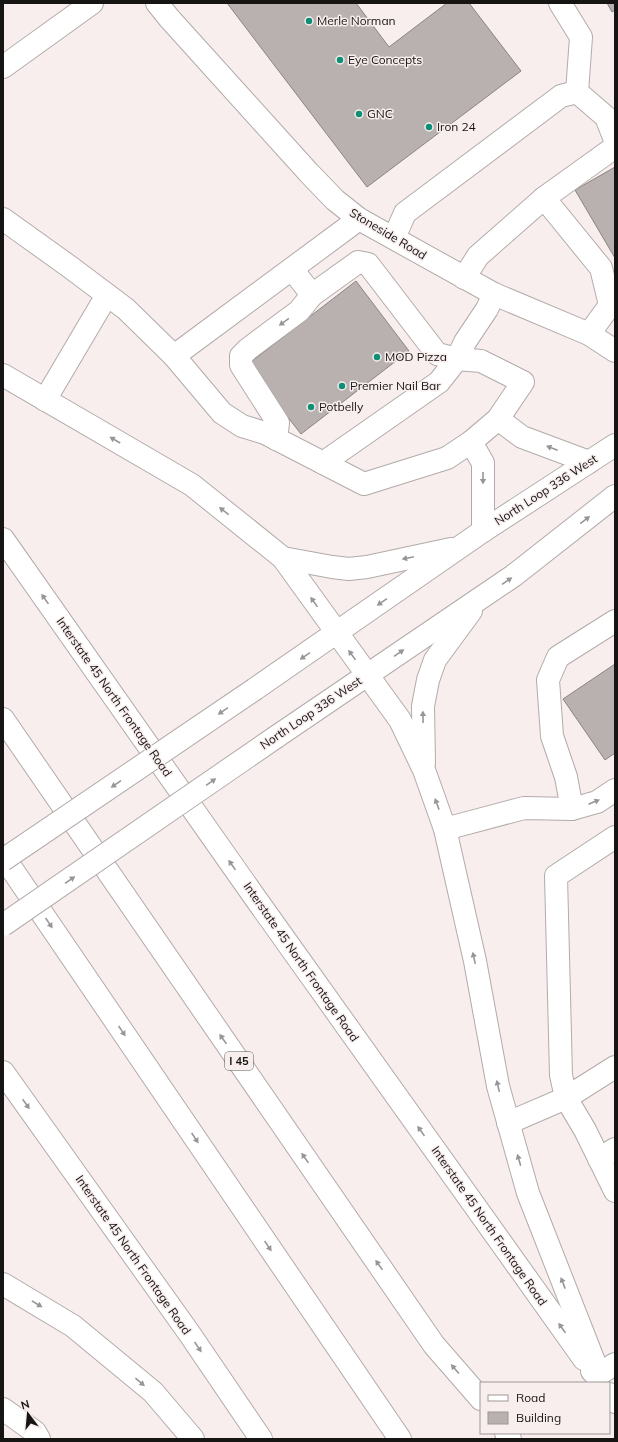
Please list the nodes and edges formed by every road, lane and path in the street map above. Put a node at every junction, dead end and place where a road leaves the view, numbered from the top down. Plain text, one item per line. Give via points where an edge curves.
1 (92, 3) edge
2 (157, 3) edge
3 (560, 3) edge
4 (3, 67) edge
5 (577, 92) junction
6 (615, 140) edge
7 (615, 147) edge
8 (544, 198) junction
9 (3, 219) edge
10 (359, 219) junction
11 (394, 238) junction
12 (292, 269) junction
13 (464, 278) junction
14 (494, 294) junction
15 (107, 295) junction
16 (312, 295) junction
17 (589, 334) junction
18 (615, 351) edge
19 (174, 356) junction
20 (457, 359) junction
21 (3, 375) edge
22 (45, 400) junction
23 (498, 419) junction
24 (276, 439) junction
25 (471, 442) junction
26 (615, 445) edge
27 (589, 462) junction
28 (323, 463) junction
29 (615, 496) edge
30 (483, 531) junction
31 (3, 539) edge
32 (460, 547) junction
33 (283, 558) junction
34 (480, 599) junction
35 (615, 621) edge
36 (337, 634) junction
37 (367, 675) junction
38 (3, 719) edge
39 (424, 770) junction
40 (615, 790) edge
41 (572, 809) junction
42 (446, 829) junction
43 (615, 837) edge
44 (3, 856) edge
45 (3, 860) edge
46 (3, 926) edge
47 (615, 1067) edge
48 (3, 1072) edge
49 (566, 1098) junction
50 (508, 1123) junction
51 (607, 1154) edge
52 (615, 1191) edge
53 (3, 1284) edge
54 (615, 1364) edge
55 (597, 1377) edge
56 (480, 1398) edge
57 (3, 1409) edge
58 (39, 1439) edge
59 (194, 1439) edge
60 (261, 1439) edge
61 (400, 1439) edge

1 - 4 main road
2 - 10 main road, Stoneside Road via 309,173 335,200
3 - 5 main road via 581,37
5 - 6 main road via 606,117
5 - 11 main road via 561,96 405,213
7 - 8 main road
8 - 13 main road via 478,256
8 - 17 main road via 601,268 610,305
9 - 15 main road
10 - 11 main road, Stoneside Road
10 - 12 main road
11 - 13 main road, Stoneside Road
12 - 16 main road
12 - 19 main road
13 - 14 main road, Stoneside Road
14 - 17 main road, Stoneside Road
14 - 20 main road
15 - 19 main road via 126,309
15 - 22 main road
16 - 20 main road via 358,262 368,264 437,354
16 -> 24 main road via 299,311 241,356 241,365 278,423
17 - 18 main road, Stoneside Road
19 - 24 main road via 222,413 242,426
20 - 23 main road via 481,361 523,382
20 - 28 main road via 439,382
21 - 22 main road
33 -> 22 main road via 192,485
23 - 25 main road
27 -> 23 main road via 522,437
24 - 28 main road
25 - 28 main road via 447,458 364,484
25 -> 30 main road via 483,462
26 - 27 main road, North Loop 336 West
27 - 30 main road, North Loop 336 West
34 -> 29 main road, North Loop 336 West
30 - 32 main road, North Loop 336 West
55 -> 31 main road, Interstate 45 North Frontage Road
32 -> 33 main road via 349,569
32 -> 36 main road, North Loop 336 West
36 -> 33 main road
37 -> 34 main road, North Loop 336 West
39 -> 34 main road via 423,706 428,680 435,660
35 - 41 main road via 558,657 548,680 552,736 566,777
37 -> 36 main road
36 -> 45 main road, North Loop 336 West, bridge
37 - 39 main road via 400,720
46 -> 37 main road, North Loop 336 West, bridge
56 -> 38 main road, I 45 via 434,1345
42 -> 39 main road
41 -> 40 main road via 597,802
41 - 42 main road via 524,808
50 -> 42 main road via 498,1086 475,961
43 - 49 main road via 556,876 561,1075
44 -> 61 main road
47 - 49 main road
48 -> 60 main road, Interstate 45 North Frontage Road via 189,1333
49 - 50 main road
49 - 51 main road via 585,1130
55 -> 50 main road via 595,1364 528,1194
51 - 52 main road
53 -> 59 main road via 79,1330 153,1392
54 - 55 main road
57 - 58 main road via 34,1432

